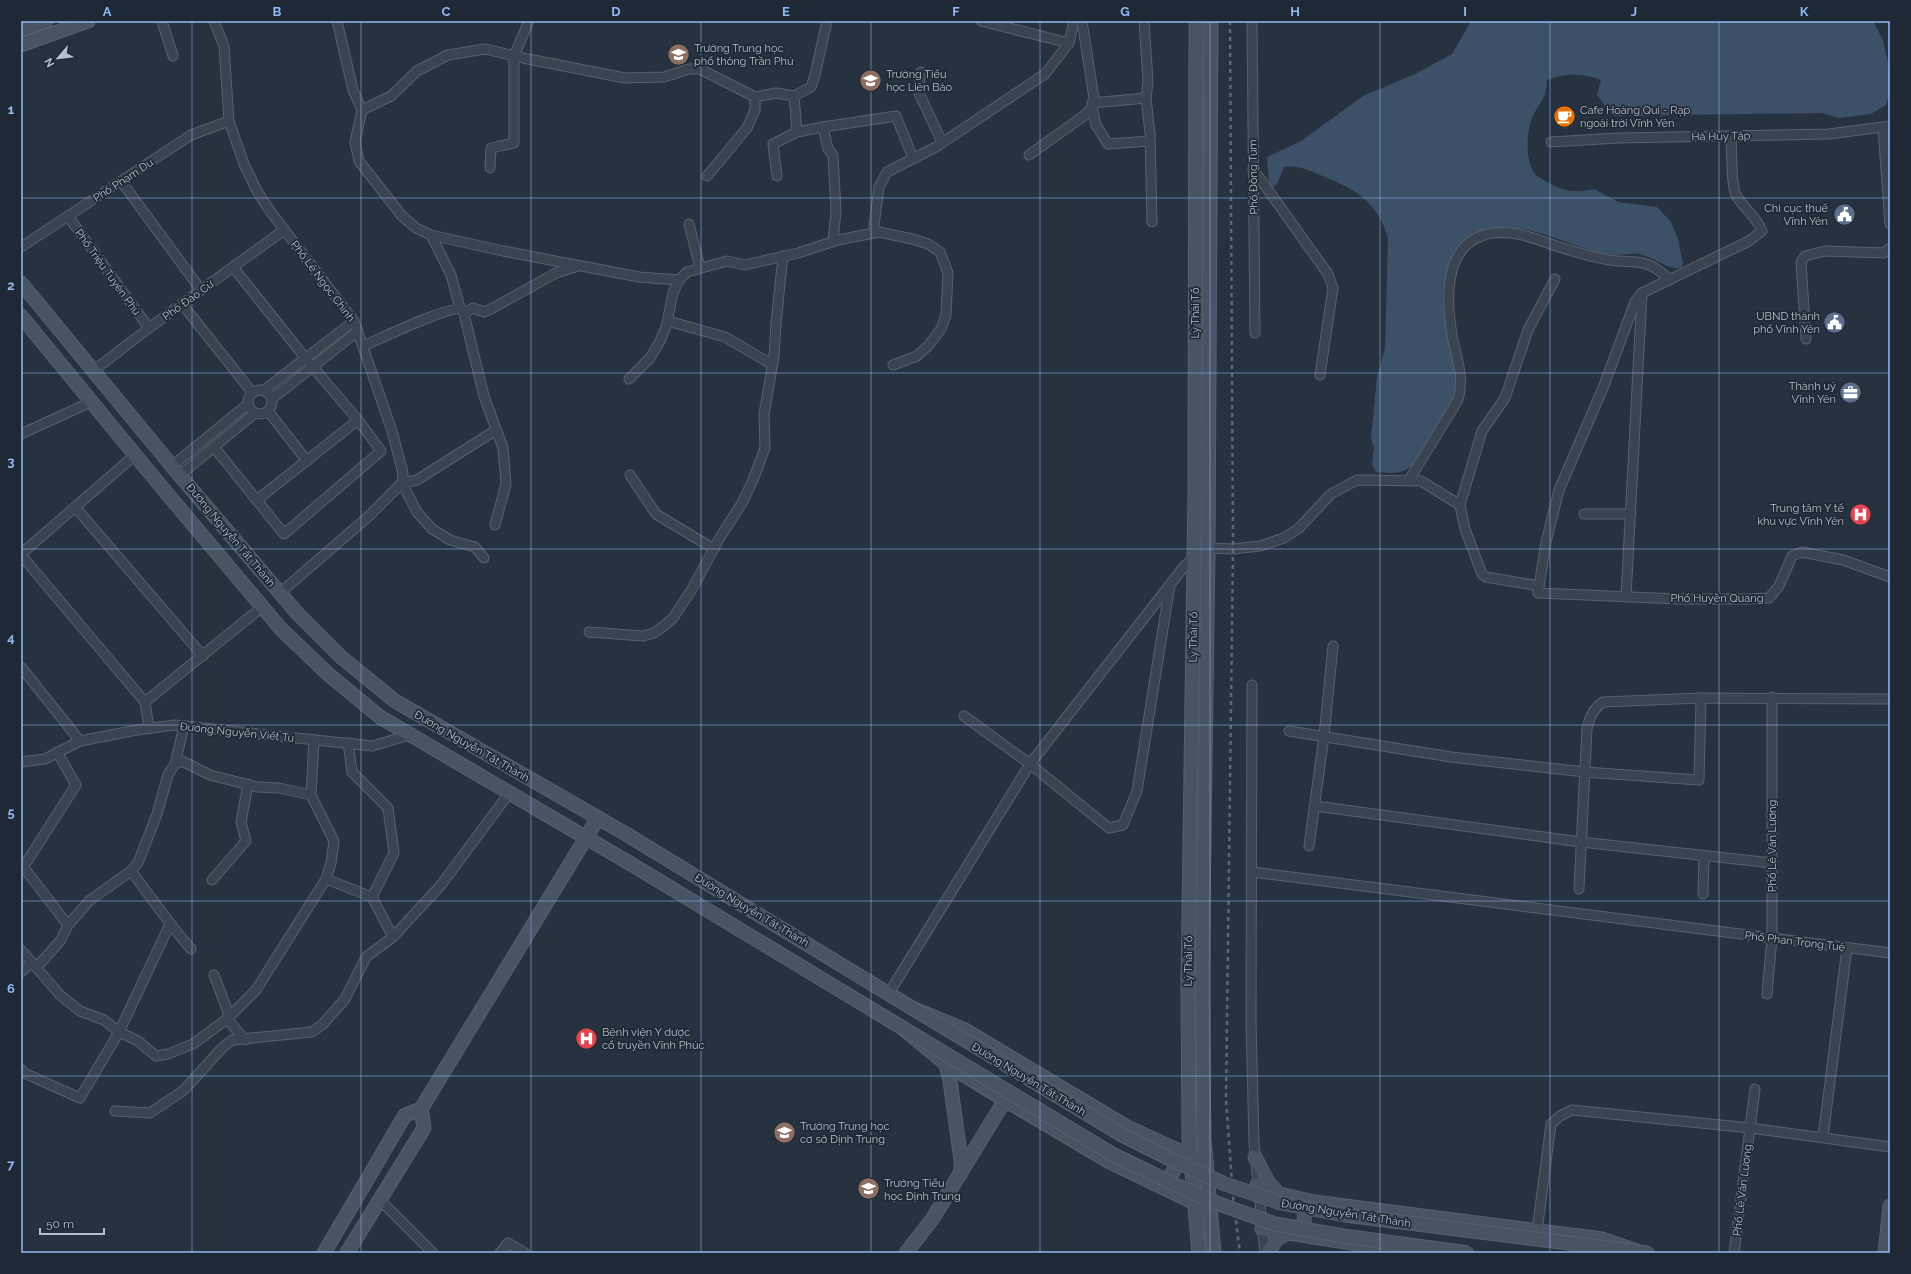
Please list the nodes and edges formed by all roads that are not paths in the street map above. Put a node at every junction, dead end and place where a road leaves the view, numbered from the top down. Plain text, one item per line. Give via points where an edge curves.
1 (46, 21) edge
2 (88, 21) edge
3 (162, 21) edge
4 (214, 21) edge
5 (337, 21) edge
6 (529, 21) edge
7 (827, 21) edge
8 (981, 21) edge
9 (1074, 21) edge
10 (1082, 21) edge
11 (1144, 21) edge
12 (1196, 21) edge
13 (1211, 21) edge
14 (1252, 21) edge
15 (24, 26) edge
16 (1069, 43) junction
17 (21, 45) edge
18 (172, 56) dead end
19 (514, 56) junction
20 (921, 72) dead end
21 (794, 96) junction
22 (756, 97) junction
23 (1146, 98) junction
24 (1092, 105) junction
25 (362, 110) junction
26 (229, 121) junction
27 (823, 127) junction
28 (1887, 127) edge
29 (797, 132) junction
30 (1731, 136) junction
31 (1150, 141) junction
32 (942, 142) junction
33 (1551, 142) dead end
34 (1029, 155) dead end
35 (913, 158) junction
36 (490, 168) dead end
37 (1253, 169) junction
38 (707, 176) dead end
39 (776, 176) dead end
40 (121, 181) junction
41 (68, 216) junction
42 (1152, 222) dead end
43 (689, 224) dead end
44 (1890, 224) edge
45 (284, 230) junction
46 (873, 233) junction
47 (431, 235) junction
48 (833, 241) junction
49 (21, 247) edge
50 (1890, 248) edge
51 (784, 256) junction
52 (579, 265) junction
53 (233, 267) junction
54 (700, 267) junction
55 (1555, 279) dead end
56 (679, 280) junction
57 (1670, 280) junction
58 (21, 283) edge
59 (201, 290) junction
60 (1642, 293) junction
61 (182, 304) junction
62 (462, 311) junction
63 (668, 321) junction
64 (354, 322) junction
65 (23, 323) edge
66 (149, 328) junction
67 (358, 330) junction
68 (1254, 333) dead end
69 (1806, 339) dead end
70 (363, 346) junction
71 (306, 359) junction
72 (773, 365) junction
73 (893, 365) dead end
74 (313, 366) junction
75 (93, 371) junction
76 (1320, 374) dead end
77 (629, 379) dead end
78 (264, 390) junction
79 (252, 392) junction
80 (272, 399) junction
81 (91, 402) junction
82 (248, 404) junction
83 (268, 411) junction
84 (255, 413) junction
85 (358, 420) junction
86 (496, 430) junction
87 (21, 434) edge
88 (214, 447) junction
89 (134, 455) junction
90 (307, 460) junction
91 (176, 471) junction
92 (630, 475) dead end
93 (1409, 480) junction
94 (402, 483) junction
95 (159, 484) junction
96 (1194, 491) junction
97 (1208, 491) junction
98 (257, 500) junction
99 (1460, 505) junction
100 (75, 507) junction
101 (1584, 514) dead end
102 (1631, 514) junction
103 (495, 525) dead end
104 (1208, 548) junction
105 (714, 549) junction
106 (21, 555) edge
107 (1194, 557) junction
108 (484, 558) dead end
109 (1890, 577) edge
110 (1171, 583) junction
111 (1539, 589) junction
112 (280, 593) junction
113 (1626, 597) junction
114 (262, 607) junction
115 (589, 632) dead end
116 (1333, 646) dead end
117 (203, 656) junction
118 (21, 667) edge
119 (1252, 685) dead end
120 (1192, 690) junction
121 (1206, 690) junction
122 (1772, 697) junction
123 (1701, 698) junction
124 (1890, 698) edge
125 (145, 702) junction
126 (964, 716) dead end
127 (427, 720) junction
128 (184, 726) junction
129 (149, 728) junction
130 (1289, 731) dead end
131 (410, 735) junction
132 (1324, 736) junction
133 (80, 740) junction
134 (314, 740) junction
135 (348, 743) junction
136 (57, 752) junction
137 (21, 762) edge
138 (175, 764) junction
139 (1030, 764) junction
140 (1585, 772) junction
141 (248, 784) junction
142 (510, 792) junction
143 (311, 795) junction
144 (1316, 806) junction
145 (598, 818) junction
146 (587, 838) junction
147 (1581, 842) junction
148 (1309, 846) dead end
149 (1704, 856) junction
150 (1772, 863) junction
151 (23, 865) edge
152 (131, 871) junction
153 (1252, 872) junction
154 (696, 877) junction
155 (326, 879) junction
156 (212, 880) dead end
157 (1578, 889) dead end
158 (1703, 894) dead end
159 (684, 896) junction
160 (372, 897) junction
161 (170, 924) junction
162 (68, 925) junction
163 (393, 937) junction
164 (1772, 938) junction
165 (1848, 948) junction
166 (191, 949) dead end
167 (21, 950) edge
168 (1890, 953) edge
169 (35, 965) junction
170 (21, 972) edge
171 (214, 975) dead end
172 (889, 993) junction
173 (1767, 994) dead end
174 (912, 1008) junction
175 (227, 1019) junction
176 (901, 1027) junction
177 (119, 1032) junction
178 (245, 1040) junction
179 (946, 1064) junction
180 (21, 1069) edge
181 (1755, 1089) dead end
182 (1005, 1100) junction
183 (421, 1109) junction
184 (115, 1111) dead end
185 (1750, 1128) junction
186 (1189, 1130) junction
187 (1822, 1137) junction
188 (1155, 1141) junction
189 (1890, 1147) edge
190 (1174, 1150) junction
191 (1190, 1157) junction
192 (1255, 1157) junction
193 (1206, 1164) junction
194 (961, 1174) junction
195 (1156, 1185) junction
196 (1258, 1185) junction
197 (1172, 1193) junction
198 (1282, 1196) junction
199 (380, 1200) junction
200 (1314, 1202) junction
201 (1194, 1203) junction
202 (1890, 1206) edge
203 (1209, 1210) junction
204 (1196, 1227) junction
205 (1262, 1229) junction
206 (1537, 1231) junction
207 (1287, 1233) junction
208 (1312, 1237) junction
209 (324, 1253) edge
210 (347, 1253) edge
211 (433, 1253) edge
212 (500, 1253) edge
213 (525, 1253) edge
214 (906, 1253) edge
215 (1199, 1253) edge
216 (1214, 1253) edge
217 (1266, 1253) edge
218 (1416, 1253) edge
219 (1468, 1253) edge
220 (1643, 1253) edge
221 (1734, 1253) edge
222 (1885, 1253) edge

1 - 15 main road
2 - 17 main road
3 - 18 street
4 - 26 street, Phố Lê Ngọc Chinh via 224,46
5 - 25 street via 353,90
6 - 19 street
7 - 21 street via 811,87
8 - 16 street
9 - 16 street
10 - 24 street via 1094,98
11 - 23 street via 1148,81
12 - 96 main road, Lý Thái Tổ
13 - 97 main road, Lý Thái Tổ
14 - 37 street, Phố Đồng Tum
16 - 32 street via 1045,74
19 - 22 street via 625,78 664,77 689,68 700,69
19 - 25 street via 485,49 448,55 417,71 391,96
19 - 36 street via 514,143 491,148
20 - 32 street via 918,91
21 - 22 street via 776,93
21 - 29 street
22 - 38 street via 755,110 747,128
23 - 24 street
23 - 31 street
24 - 31 street via 1096,125 1108,144
24 - 34 street via 1075,124
25 - 47 street via 355,142 359,161 402,216 416,228
26 - 40 street, Phố Phạm Du via 191,135
26 - 45 street, Phố Lê Ngọc Chinh via 244,164 257,191
27 - 29 street
27 - 35 street via 896,116
27 - 48 street via 828,149 833,155 836,211
28 - 30 street, Hà Huy Tập via 1829,134
28 - 44 street
29 - 39 street via 773,144
30 - 33 street, Hà Huy Tập
30 - 57 street via 1736,194 1759,223 1762,231 1749,241
31 - 42 street
32 - 35 street
35 - 46 street via 887,172 879,187
37 - 68 street, Phố Đồng Tum
37 - 76 street via 1328,274 1333,288
40 - 41 street, Phố Phạm Du
40 - 59 street
41 - 49 street, Phố Phạm Du
41 - 66 street, Phố Triệu Tuyên Phù
43 - 54 street
45 - 53 street, Phố Đào Cừ
45 - 64 street, Phố Lê Ngọc Chinh
46 - 48 street
46 - 73 street via 891,234 928,244 940,252 948,273 946,314 941,329 917,356
47 - 52 street
47 - 62 street via 451,275
48 - 51 street
50 - 69 street via 1884,253 1825,251 1805,256 1801,262
51 - 54 street via 745,265 727,261
51 - 72 street
52 - 56 street via 640,277
52 - 62 street via 556,273 484,312 473,308
53 - 59 street, Phố Đào Cừ
53 - 71 street
54 - 56 street via 687,272
55 - 99 street via 1528,330 1505,398 1482,431
56 - 63 street via 673,293
57 - 60 street
57 - 93 street via 1653,265 1644,262 1590,256 1513,233 1488,234 1468,244 1454,262 1448,289 1452,336 1461,369 1461,392
58 - 75 main road, Đường Nguyễn Tất Thành
59 - 61 street, Phố Đào Cừ
60 - 102 street
60 - 111 street via 1635,302 1603,388 1559,490 1546,542
61 - 66 street, Phố Đào Cừ
61 - 79 street
62 - 70 street via 434,315
62 - 86 street via 484,396
63 - 72 street via 725,337
63 - 77 street via 650,358
64 - 67 street, Phố Lê Ngọc Chinh
64 - 71 street
65 - 81 main road, Đường Nguyễn Tất Thành
66 - 75 street, Phố Đào Cừ
67 - 70 street, Phố Lê Ngọc Chinh
67 - 74 street
70 - 94 street, Phố Lê Ngọc Chinh via 392,432 403,473
71 - 74 street
71 - 78 street
72 - 105 street via 764,414 765,448 742,503
74 - 80 street
74 - 85 street
75 - 91 main road, Đường Nguyễn Tất Thành
78 - 79 street
78 - 80 street
79 - 82 street
80 - 83 street
81 - 87 street
81 - 89 main road, Đường Nguyễn Tất Thành
82 - 84 street
82 - 91 street
83 - 84 street
83 - 90 street
84 - 88 street
85 - 90 street
85 - 98 street via 381,451 284,534
86 - 94 street via 417,480
86 - 103 street via 503,448 506,484
88 - 91 street
88 - 98 street
89 - 95 main road, Đường Nguyễn Tất Thành
89 - 100 street
90 - 98 street
91 - 95 main road
91 - 112 main road, Đường Nguyễn Tất Thành
92 - 105 street via 656,514
93 - 99 street via 1421,481
93 - 104 street via 1357,480 1331,494 1299,528 1284,538 1260,546
94 - 108 street via 417,512 432,529 450,540 475,547
94 - 112 street via 370,515
95 - 114 main road, Đường Nguyễn Tất Thành
96 - 97 main road
96 - 107 main road, Lý Thái Tổ
97 - 104 main road, Lý Thái Tổ
99 - 111 street, Phố Huyền Quang via 1465,529 1482,574
100 - 106 street
100 - 117 street
101 - 102 street
102 - 113 street
104 - 121 main road, Lý Thái Tổ
105 - 115 street via 673,618 654,633 630,636
106 - 125 street
107 - 110 street
107 - 120 main road, Lý Thái Tổ
109 - 113 street, Phố Huyền Quang via 1843,560 1802,552 1792,556 1779,586 1769,598
110 - 139 street
110 - 139 street via 1137,791 1122,825 1109,828
111 - 113 street, Phố Huyền Quang
112 - 127 main road, Đường Nguyễn Tất Thành via 341,657 395,701
114 - 117 street
114 - 131 main road, Đường Nguyễn Tất Thành via 328,674 380,717
116 - 132 street
117 - 125 street
118 - 133 street
119 - 153 street
120 - 121 main road
120 - 186 main road, Lý Thái Tổ via 1188,983
121 - 193 main road, Lý Thái Tổ via 1202,984
122 - 123 street
122 - 124 street
122 - 150 street, Phố Lê Văn Lương
123 - 140 street via 1603,702 1590,719 1587,729
123 - 140 street via 1699,780
125 - 129 street
126 - 139 street
127 - 131 main road
127 - 145 main road, Đường Nguyễn Tất Thành
128 - 129 street, Đường Nguyễn Viết Tú
128 - 134 street, Đường Nguyễn Viết Tú
128 - 138 street
129 - 133 street, Đường Nguyễn Viết Tú
130 - 132 street
131 - 135 street, Đường Nguyễn Viết Tú via 372,746
131 - 142 main road, Đường Nguyễn Tất Thành
132 - 140 street via 1451,757
132 - 144 street
133 - 136 street, Đường Nguyễn Viết Tú
134 - 135 street, Đường Nguyễn Viết Tú
134 - 143 street
135 - 160 street via 352,772 388,808 394,853
136 - 137 street, Đường Nguyễn Viết Tú via 45,759
136 - 151 street via 76,785
138 - 141 street via 182,761 210,775
138 - 152 street via 168,775 157,814 138,863
139 - 172 street
140 - 147 street
141 - 143 street
141 - 156 street via 241,822 246,841
142 - 146 main road, Đường Nguyễn Tất Thành
142 - 163 street via 440,886
143 - 155 street via 334,841
144 - 147 street
144 - 148 street
145 - 146 main road
145 - 154 main road, Đường Nguyễn Tất Thành
146 - 159 main road, Đường Nguyễn Tất Thành
146 - 183 main road
147 - 149 street
147 - 157 street
149 - 150 street
149 - 158 street
150 - 164 street, Phố Lê Văn Lương
151 - 162 street
152 - 161 street
152 - 162 street via 90,900
153 - 164 street, Phố Phan Trọng Tuệ
153 - 192 street via 1251,1022
154 - 159 main road
154 - 172 main road, Đường Nguyễn Tất Thành
155 - 160 street
155 - 175 street via 256,990
159 - 176 main road, Đường Nguyễn Tất Thành
160 - 163 street
161 - 166 street
161 - 177 street
162 - 169 street via 61,940
163 - 178 street via 366,957 345,999 323,1024 312,1032
164 - 165 street, Phố Phan Trọng Tuệ
164 - 173 street, Phố Lê Văn Lương
165 - 168 street, Phố Phan Trọng Tuệ
165 - 187 street
167 - 169 street
169 - 170 street
169 - 177 street via 60,995 80,1011 104,1020
171 - 175 street via 228,1012
172 - 174 main road, Đường Nguyễn Tất Thành
174 - 188 main road via 965,1030 1127,1127
174 - 220 main road, Đường Nguyễn Tất Thành, bridge via 1122,1135 1225,1184 1281,1203 1345,1215
175 - 177 street via 188,1046 156,1056 138,1041
175 - 178 street
176 - 179 main road
176 - 219 main road, Đường Nguyễn Tất Thành, bridge via 1112,1154 1219,1204 1275,1224
177 - 180 street via 80,1098 24,1073
178 - 184 street via 232,1040 184,1090 150,1113
179 - 182 main road
179 - 194 main road
181 - 185 street, Phố Lê Văn Lương
182 - 194 main road
182 - 195 main road
183 - 199 main road via 424,1128
183 - 209 main road via 405,1115
185 - 187 street, Phố Lê Văn Lương
185 - 206 street via 1572,1110 1551,1124
185 - 221 street, Phố Lê Văn Lương
186 - 188 main road via 1175,1140
186 - 191 main road, Lý Thái Tổ
187 - 189 street, Phố Lê Văn Lương
188 - 190 main road
190 - 191 main road
190 - 195 main road via 1174,1172 1168,1180
191 - 193 main road
191 - 201 main road, Lý Thái Tổ
192 - 196 street
192 - 198 main road via 1268,1182
193 - 203 main road, Lý Thái Tổ
194 - 214 main road via 933,1218
195 - 197 main road
196 - 198 main road
196 - 205 street
197 - 201 main road
197 - 204 main road via 1187,1208
198 - 200 main road
199 - 210 main road
199 - 211 street
200 - 206 main road
200 - 208 main road via 1307,1208 1304,1218 1306,1231
201 - 203 main road
201 - 204 main road, Lý Thái Tổ
202 - 222 main road
203 - 216 main road, Lý Thái Tổ
204 - 215 main road, Lý Thái Tổ
205 - 207 main road
205 - 217 street
206 - 220 main road via 1602,1239
207 - 208 main road
207 - 217 main road via 1276,1240
208 - 218 main road
212 - 213 street via 508,1243

